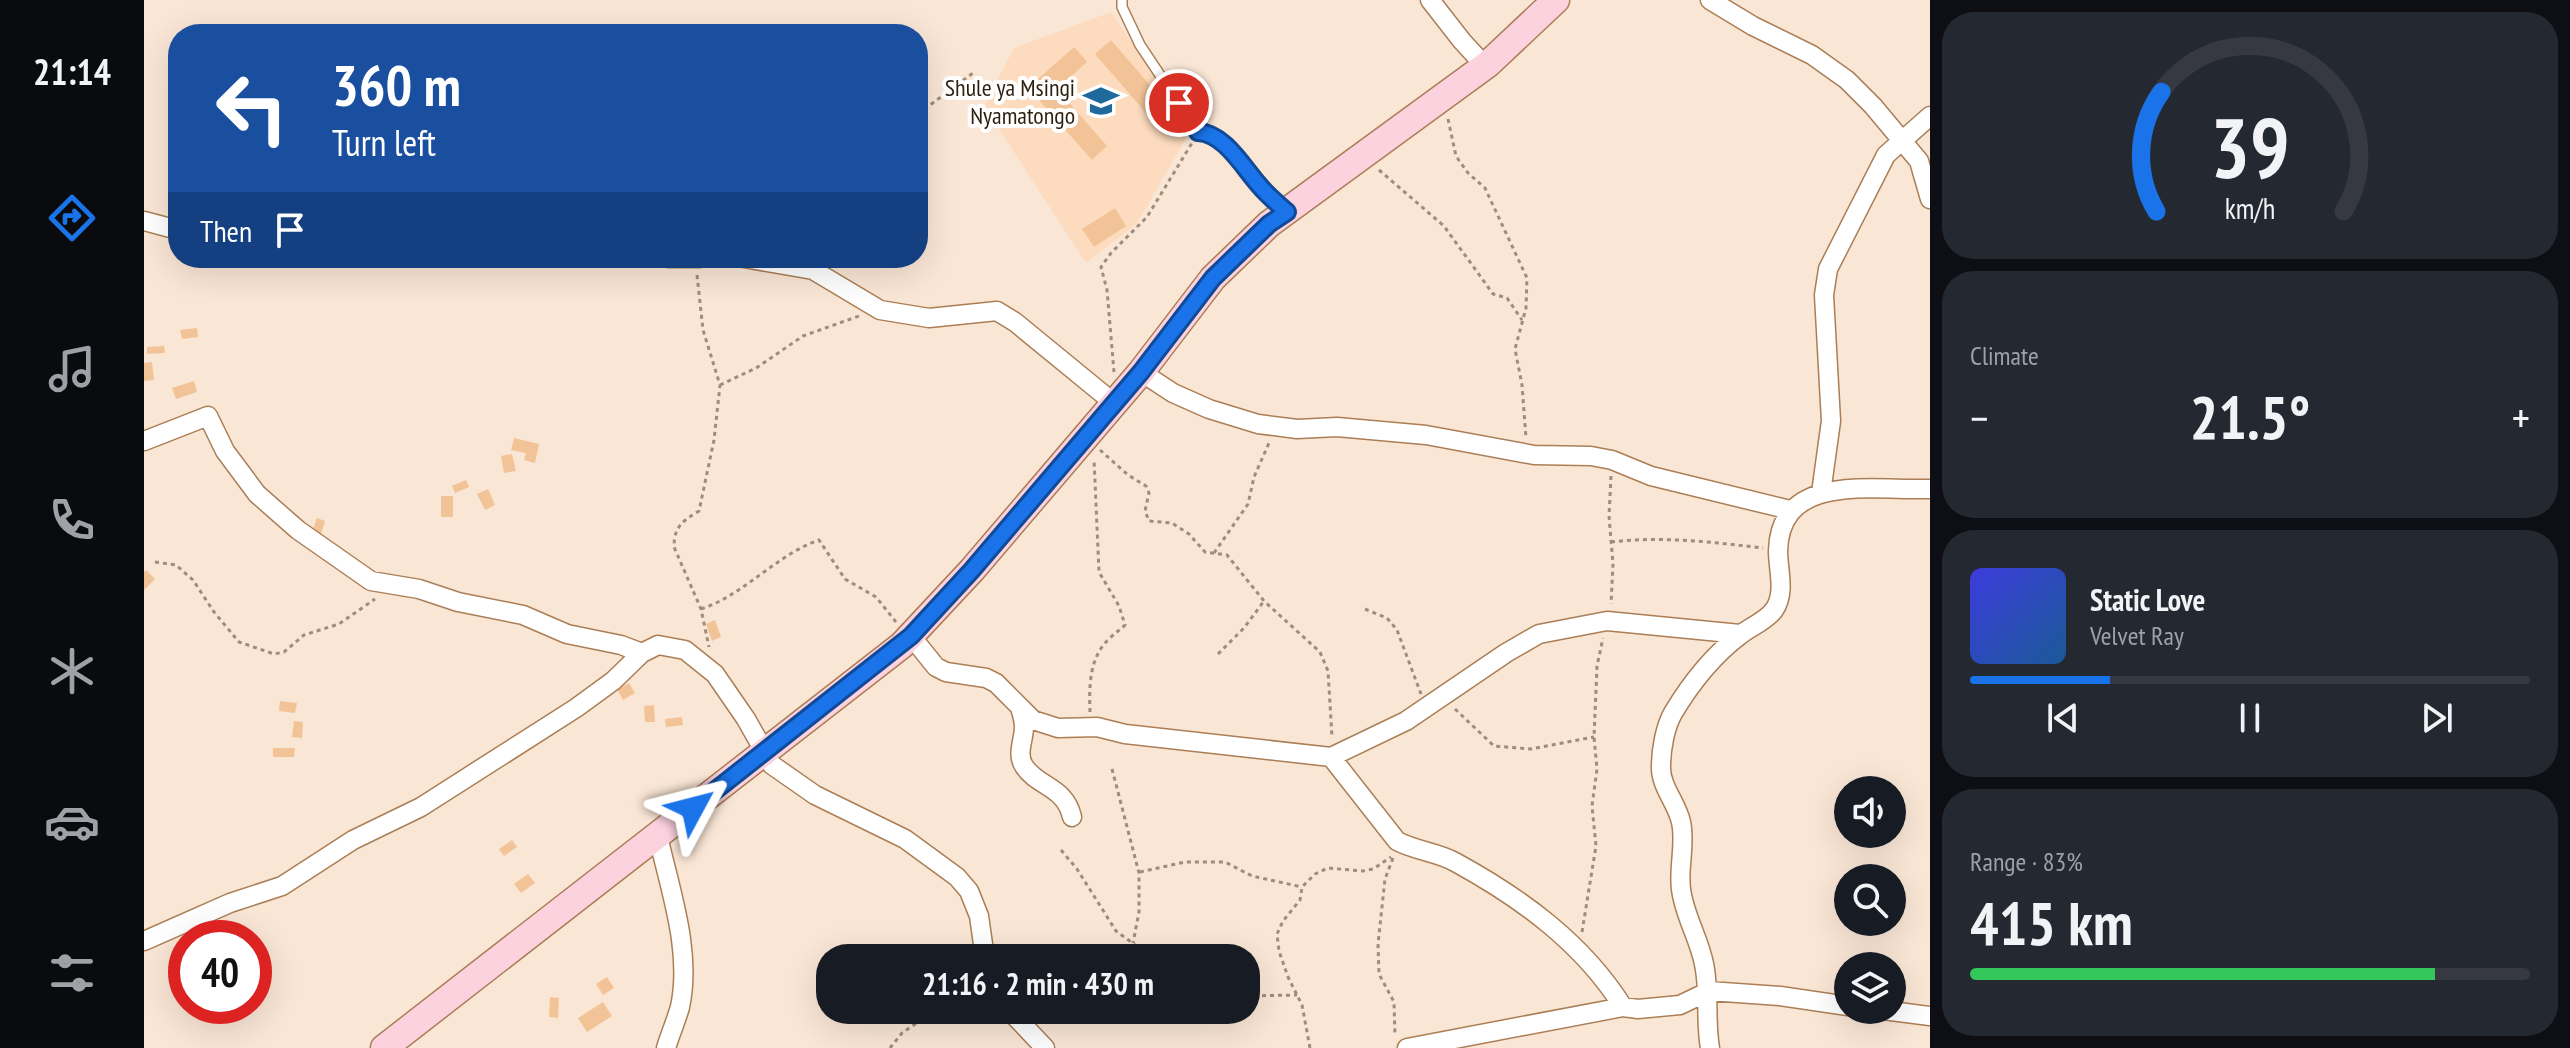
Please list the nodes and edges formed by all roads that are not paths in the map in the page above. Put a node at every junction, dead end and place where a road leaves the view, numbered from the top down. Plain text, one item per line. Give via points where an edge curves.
1 (1122, 0) edge
2 (1430, 0) edge
3 (1556, 0) edge
4 (1710, 0) edge
5 (1488, 64) junction
6 (1930, 116) edge
7 (1900, 140) junction
8 (1930, 199) edge
9 (1287, 212) junction
10 (144, 221) edge
11 (168, 227) edge
12 (802, 268) edge
13 (1141, 372) junction
14 (1112, 400) junction
15 (144, 441) edge
16 (1930, 489) edge
17 (1821, 493) junction
18 (1790, 510) junction
19 (1740, 634) junction
20 (911, 636) junction
21 (642, 653) junction
22 (1020, 708) junction
23 (764, 753) junction
24 (1331, 757) junction
25 (1072, 817) dead end
26 (658, 836) junction
27 (144, 941) edge
28 (983, 944) edge
29 (1709, 991) junction
30 (1834, 1004) edge
31 (1623, 1007) junction
32 (1906, 1013) edge
33 (1930, 1016) edge
34 (1022, 1024) edge
35 (384, 1048) edge
36 (666, 1048) edge
37 (1045, 1048) edge
38 (1407, 1048) edge
39 (1710, 1048) edge

1 - 9 lane via 1140,45 1198,132 1221,142
2 - 5 street via 1472,53
3 - 5 street
4 - 7 street via 1835,71 1864,95
5 - 9 street
6 - 7 street
7 - 8 street via 1919,161
7 - 17 street via 1886,155 1828,269 1824,295 1831,421
9 - 13 street via 1213,278
10 - 11 street
12 - 14 street via 877,309 929,318 997,311
13 - 14 street
13 - 18 street via 1173,393 1233,418 1304,430 1337,427 1426,435 1542,455 1591,456
14 - 20 street
15 - 21 street via 208,416 225,451 257,494 371,581 523,615 567,634
16 - 17 street
17 - 18 street
18 - 19 street via 1778,549 1779,602 1772,613
19 - 24 street via 1607,621 1539,634 1406,721
19 - 29 street via 1711,661 1671,717 1660,768 1681,820 1681,891
20 - 22 street via 936,667 986,678
20 - 23 street
21 - 23 street via 658,645 685,650 715,674
21 - 27 street via 596,695 413,811 353,840 282,886
22 - 24 street via 1045,725 1063,728 1091,727
22 - 25 street via 1025,725 1022,762 1065,799
23 - 26 street
23 - 28 street via 804,788 905,839 957,877 979,916
24 - 31 street via 1397,841 1454,861 1534,911 1579,950
26 - 35 street
26 - 36 street via 683,971 680,1006
29 - 30 street
29 - 31 street via 1680,1005
29 - 39 street
31 - 38 street
32 - 33 street
34 - 37 street

